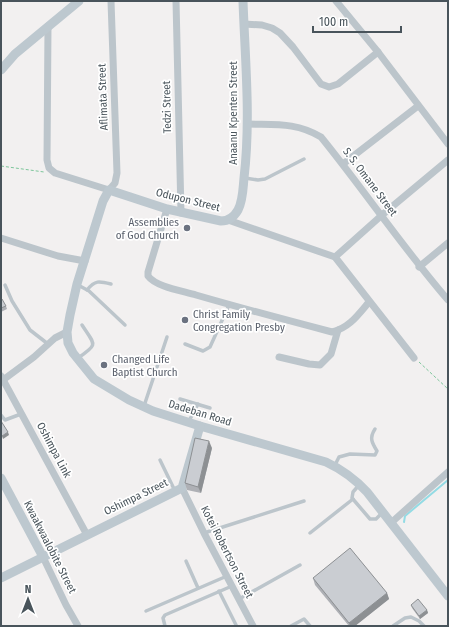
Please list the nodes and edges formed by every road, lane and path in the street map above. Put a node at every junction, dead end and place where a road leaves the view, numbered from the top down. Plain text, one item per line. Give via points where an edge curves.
1 (79, 1) edge
2 (111, 1) edge
3 (176, 1) edge
4 (243, 1) edge
5 (336, 1) edge
6 (244, 24) junction
7 (48, 26) junction
8 (378, 52) junction
9 (1, 70) edge
10 (418, 106) junction
11 (247, 124) junction
12 (448, 144) edge
13 (304, 159) dead end
14 (448, 160) edge
15 (343, 164) junction
16 (1, 166) edge
17 (55, 173) junction
18 (244, 178) junction
19 (109, 190) junction
20 (167, 209) junction
21 (181, 213) junction
22 (382, 215) junction
23 (228, 220) junction
24 (1, 238) edge
25 (448, 243) edge
26 (335, 257) junction
27 (84, 261) junction
28 (419, 266) junction
29 (78, 284) junction
30 (111, 284) dead end
31 (5, 285) dead end
32 (87, 290) junction
33 (448, 300) edge
34 (369, 302) junction
35 (229, 305) junction
36 (82, 325) dead end
37 (125, 325) dead end
38 (338, 330) junction
39 (68, 332) junction
40 (167, 337) dead end
41 (48, 344) junction
42 (185, 344) dead end
43 (279, 357) dead end
44 (77, 358) junction
45 (414, 358) joint
46 (2, 378) edge
47 (448, 389) edge
48 (180, 399) dead end
49 (198, 404) junction
50 (144, 407) junction
51 (210, 408) dead end
52 (22, 413) junction
53 (1, 415) edge
54 (188, 422) junction
55 (200, 426) junction
56 (375, 429) dead end
57 (160, 460) dead end
58 (334, 466) junction
59 (448, 472) edge
60 (1, 478) edge
61 (360, 485) junction
62 (3, 488) edge
63 (178, 489) junction
64 (353, 499) junction
65 (304, 501) dead end
66 (382, 513) junction
67 (392, 522) junction
68 (204, 533) junction
69 (310, 533) dead end
70 (87, 535) junction
71 (43, 557) junction
72 (186, 561) dead end
73 (300, 565) dead end
74 (227, 576) junction
75 (1, 578) edge
76 (232, 586) junction
77 (198, 588) junction
78 (220, 591) junction
79 (448, 596) edge
80 (239, 599) junction
81 (146, 610) dead end
82 (236, 625) dead end
83 (78, 626) edge
84 (165, 626) edge
85 (253, 626) edge
86 (291, 626) edge
87 (310, 626) edge
88 (393, 626) edge
89 (424, 626) edge

1 - 7 street
2 - 19 street, Aflimata Street via 117,173 115,183
3 - 21 street, Tedzi Street
4 - 6 street, Anaanu Kpenten Street
5 - 8 street
6 - 8 street via 272,28 280,33 321,84 329,87 338,84
6 - 11 street, Anaanu Kpenten Street
7 - 9 street via 15,54
7 - 17 street via 47,160 49,168
8 - 10 street
10 - 12 street
10 - 15 street
11 - 15 street, S. S. Omane Street via 290,125 310,130 321,137
11 - 18 street, Anaanu Kpenten Street
13 - 18 lane via 265,179
14 - 22 street
15 - 22 street, S. S. Omane Street
16 - 17 path
17 - 19 street, Odupon Street
18 - 23 street, Anaanu Kpenten Street via 239,207
19 - 20 street, Odupon Street
19 - 27 street, Dadeban Road via 103,201
20 - 21 street, Odupon Street
20 - 35 street via 148,276 151,280 166,286
21 - 23 street, Odupon Street via 221,221
22 - 26 street
22 - 28 street, S. S. Omane Street
23 - 26 street, Odupon Street
24 - 27 street via 58,256
25 - 28 street
26 - 34 street
27 - 29 street, Dadeban Road
28 - 33 street, S. S. Omane Street
29 - 32 lane
29 - 39 street, Dadeban Road
30 - 32 lane via 96,282
31 - 41 lane via 30,330
32 - 37 lane
34 - 38 street via 347,326
34 - 45 street
35 - 38 street via 332,332
35 - 42 lane via 210,347 203,351
36 - 44 lane via 93,345 92,349
38 - 43 street via 331,354 320,365
39 - 41 street
39 - 44 street, Dadeban Road via 68,342
40 - 50 lane
41 - 46 street via 34,357
44 - 50 street, Dadeban Road via 94,379
45 - 47 path
46 - 52 street, Oshimpa Link
48 - 49 lane
49 - 51 lane
49 - 54 lane
50 - 54 street, Dadeban Road
52 - 53 lane via 5,420
52 - 70 street, Oshimpa Link
54 - 55 street, Dadeban Road
55 - 58 street, Dadeban Road
55 - 63 street, Oshimpa Street
56 - 58 lane via 371,442 377,451 375,455 344,455 339,457
57 - 63 lane
58 - 61 street, Dadeban Road
59 - 67 street
60 - 62 street, Kwaakwaalobite Street
61 - 64 lane via 351,495
61 - 66 street, Dadeban Road
62 - 71 street, Kwaakwaalobite Street
63 - 68 street, Kotei Robertson Street
63 - 70 street, Oshimpa Street
64 - 66 lane via 370,519 376,519
64 - 69 lane
65 - 68 lane
66 - 67 street, Dadeban Road
67 - 79 street, Dadeban Road
68 - 74 street, Kotei Robertson Street
70 - 71 street, Oshimpa Street
71 - 75 street, Oshimpa Street
71 - 83 street, Kwaakwaalobite Street
72 - 77 lane
73 - 80 lane
74 - 76 street, Kotei Robertson Street
74 - 77 lane
76 - 78 lane
76 - 80 street, Kotei Robertson Street
77 - 81 lane
78 - 82 lane
78 - 84 lane via 165,615
80 - 85 street, Kotei Robertson Street
86 - 87 lane via 304,619
88 - 89 lane via 411,617

